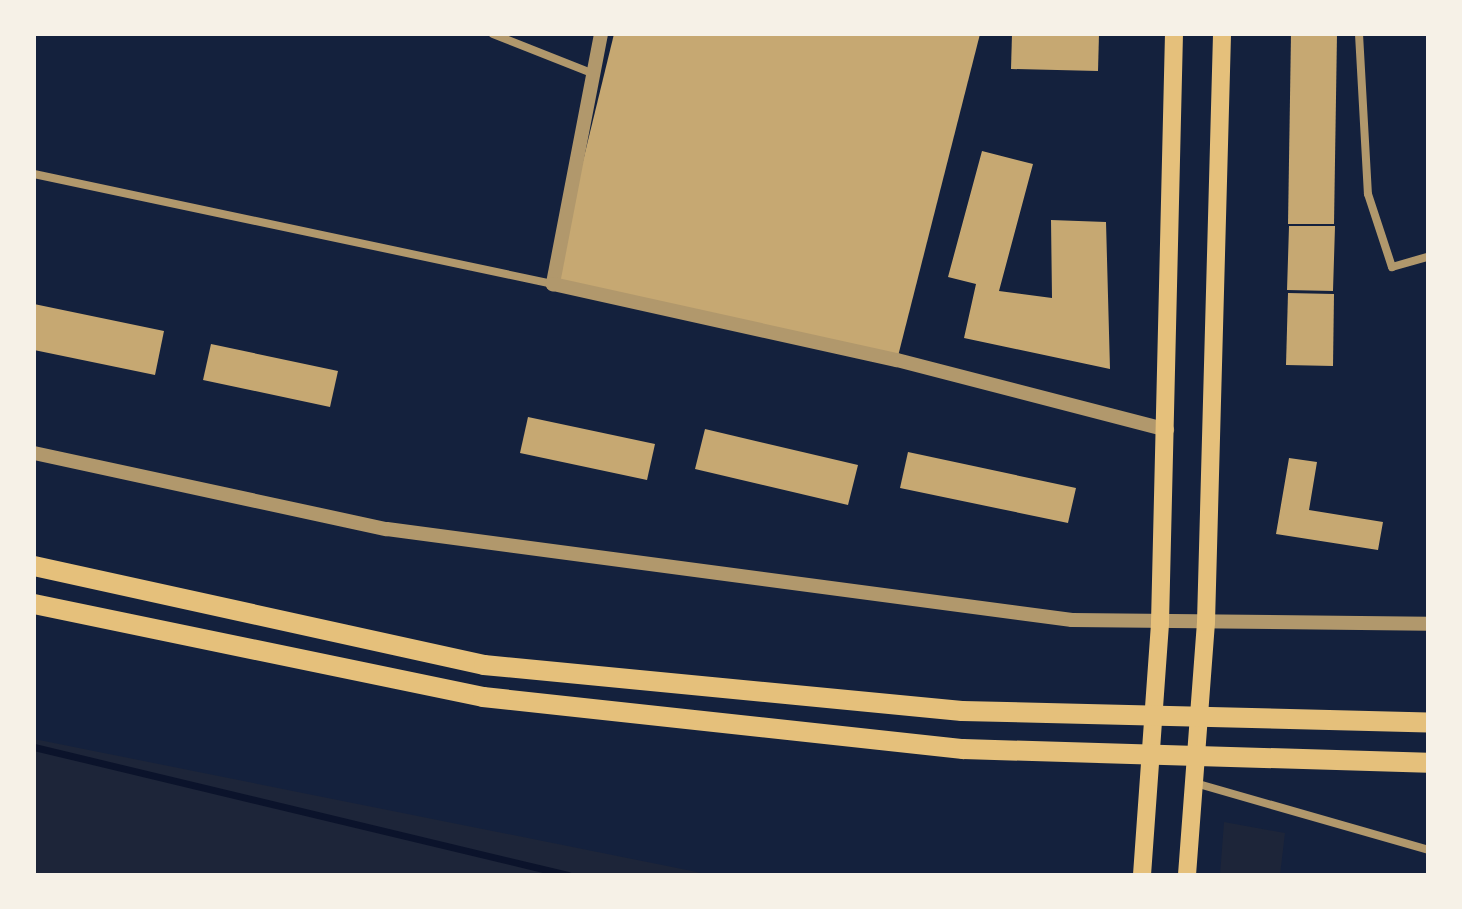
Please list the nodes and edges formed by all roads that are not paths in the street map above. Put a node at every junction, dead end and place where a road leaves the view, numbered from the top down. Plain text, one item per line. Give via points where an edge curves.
1 (493, 34) edge
2 (601, 34) edge
3 (1174, 34) edge
4 (1222, 34) edge
5 (1359, 34) edge
6 (594, 74) junction
7 (34, 174) edge
8 (1428, 257) edge
9 (553, 284) junction
10 (1167, 430) junction
11 (34, 453) edge
12 (34, 566) edge
13 (34, 604) edge
14 (1206, 622) junction
15 (1160, 623) junction
16 (1428, 624) edge
17 (1428, 722) edge
18 (1428, 763) edge
19 (1191, 781) junction
20 (1428, 850) edge
21 (1142, 875) edge
22 (1187, 875) edge

1 - 6 street
2 - 6 street
3 - 10 highway
4 - 14 highway
5 - 8 street via 1368,194 1392,267
6 - 9 street
7 - 9 street
9 - 10 street via 897,360
10 - 15 highway
11 - 15 street via 387,529 1072,620
12 - 17 highway via 484,665 962,711
13 - 18 highway via 483,697 963,749
14 - 15 street
14 - 16 street
14 - 19 highway
15 - 21 highway
19 - 20 street
19 - 22 highway

